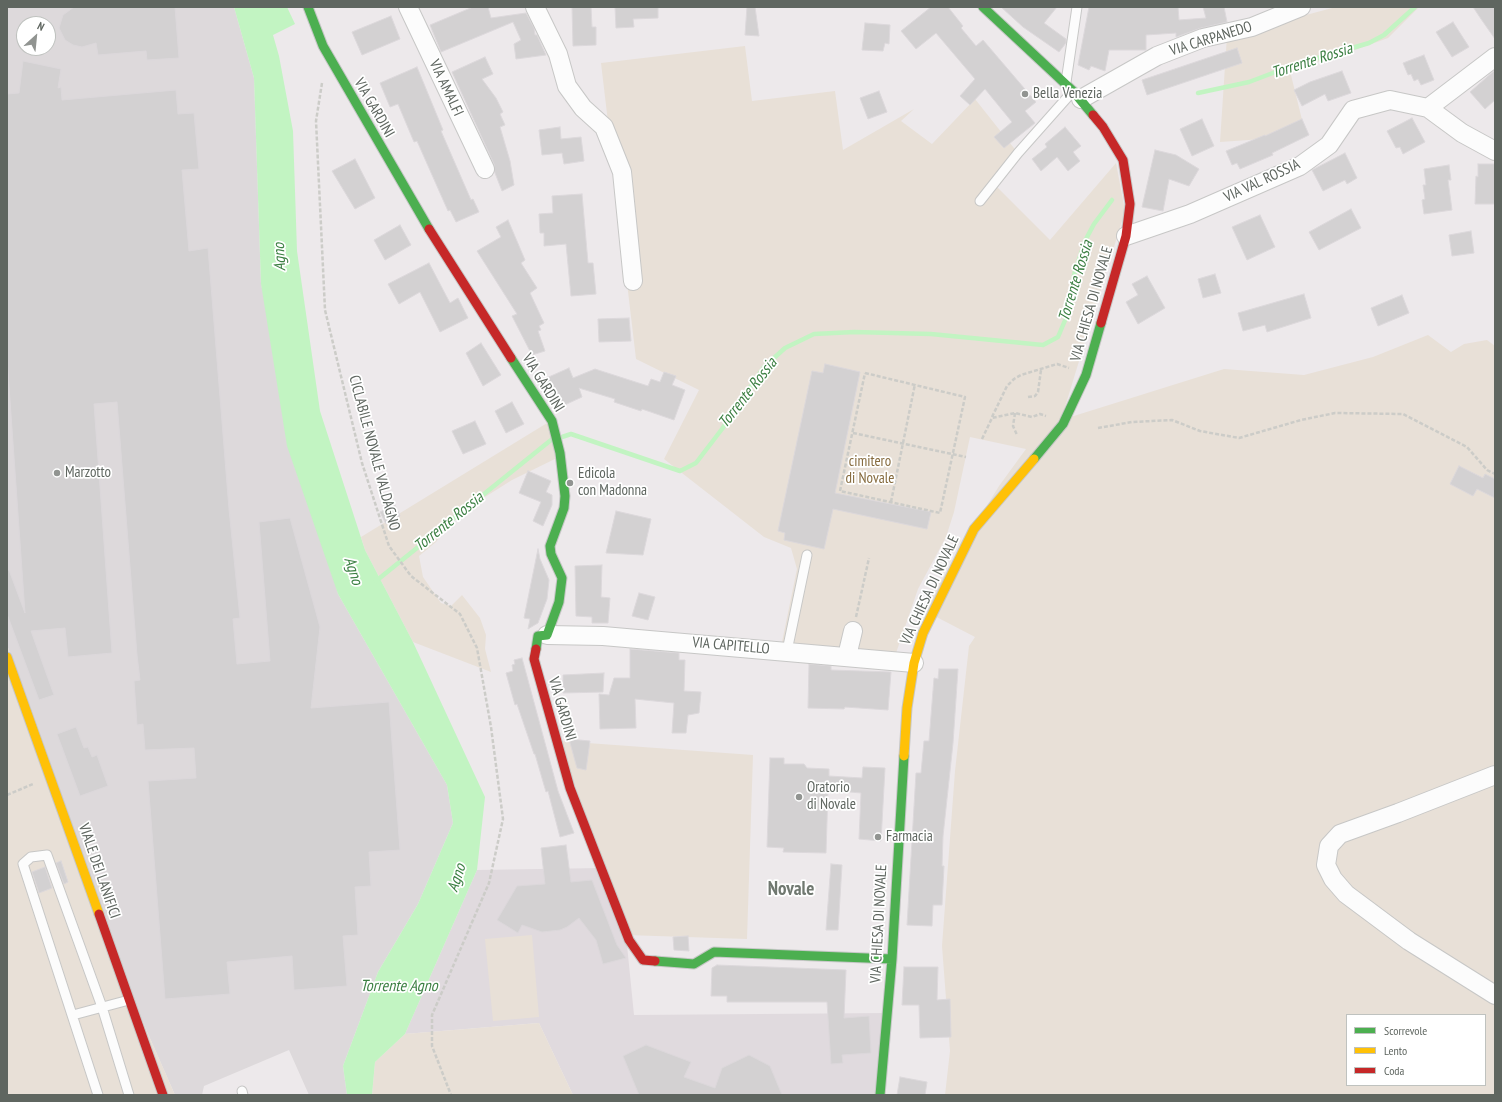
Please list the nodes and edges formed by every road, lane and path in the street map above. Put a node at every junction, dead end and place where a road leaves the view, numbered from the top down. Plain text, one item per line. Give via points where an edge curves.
1 (308, 7) edge
2 (408, 7) edge
3 (535, 7) edge
4 (983, 7) edge
5 (1077, 7) edge
6 (1301, 7) edge
7 (327, 53) junction
8 (1495, 57) edge
9 (1066, 84) junction
10 (1077, 95) junction
11 (1428, 108) junction
12 (1495, 151) edge
13 (485, 169) dead end
14 (980, 200) dead end
15 (1126, 236) junction
16 (633, 281) dead end
17 (1041, 370) junction
18 (1086, 375) junction
19 (915, 384) junction
20 (1028, 397) dead end
21 (1015, 414) junction
22 (992, 418) junction
23 (1052, 418) dead end
24 (1098, 428) dead end
25 (853, 433) junction
26 (1017, 435) dead end
27 (982, 439) dead end
28 (903, 444) junction
29 (953, 454) junction
30 (966, 457) dead end
31 (1495, 474) edge
32 (891, 502) junction
33 (806, 555) dead end
34 (869, 558) dead end
35 (853, 631) joint
36 (547, 635) junction
37 (787, 651) junction
38 (7, 656) edge
39 (848, 656) junction
40 (914, 663) junction
41 (1495, 775) edge
42 (34, 783) dead end
43 (7, 795) edge
44 (892, 958) junction
45 (1495, 995) edge
46 (129, 1000) junction
47 (102, 1007) junction
48 (73, 1015) junction
49 (98, 1095) edge
50 (129, 1095) edge
51 (162, 1095) edge
52 (452, 1095) edge
53 (880, 1095) edge

1 - 7 main road, VIA GARDINI
2 - 13 street, VIA AMALFI
3 - 16 street via 558,54 567,86 583,108 604,127 622,172
4 - 9 main road, VIA CHIESA DI NOVALE
5 - 9 lane
6 - 10 street, VIA CARPANEDO via 1252,27 1204,38 1157,56
7 - 36 main road, VIA GARDINI via 444,254 552,422 560,453 565,496 564,508 550,546 562,578 559,602
7 - 52 path, CICLABILE NOVALE VALDAGNO via 316,121 326,310 362,463 389,546 411,576 460,614 477,648 503,819 489,883 432,1015 432,1046
8 - 11 street
9 - 10 main road, VIA CHIESA DI NOVALE
10 - 14 lane via 1018,153
10 - 15 main road, VIA CHIESA DI NOVALE via 1103,127 1123,160 1130,204
11 - 12 street, VIA VAL ROSSIA via 1462,133
11 - 15 street, VIA VAL ROSSIA via 1390,100 1353,110 1328,145 1300,166 1190,214
15 - 18 main road, VIA CHIESA DI NOVALE
17 - 18 path via 1057,364
17 - 20 path via 1038,392 1035,396
17 - 22 path via 1021,375 1007,386
18 - 40 main road, VIA CHIESA DI NOVALE via 1063,424 974,529 923,633
19 - 25 path via 865,373
19 - 28 path
19 - 29 path via 965,397
21 - 22 path
21 - 23 path via 1032,417 1040,414
21 - 26 path via 1013,426
22 - 27 path
24 - 31 path via 1132,422 1172,420 1200,431 1239,438 1335,413 1403,414 1467,447 1487,470
25 - 28 path
25 - 32 path via 840,490
28 - 29 path
28 - 32 path
29 - 30 path
29 - 32 path via 940,513
33 - 37 lane
34 - 35 path
35 - 39 street
36 - 37 street, VIA CAPITELLO via 603,636
36 - 44 main road, VIA GARDINI via 538,636 534,659 570,788 629,940 643,960 694,964 714,952
37 - 39 street, VIA CAPITELLO
38 - 46 main road, VIALE DEI LANIFICI
39 - 40 street, VIA CAPITELLO
40 - 44 main road, VIA CHIESA DI NOVALE via 904,746
41 - 45 street via 1340,834 1329,846 1326,865 1332,879 1346,894 1409,941
42 - 43 path
44 - 53 main road, VIA CHIESA DI NOVALE
46 - 47 lane
46 - 51 main road, VIALE DEI LANIFICI
47 - 48 lane
47 - 48 lane via 47,856 31,857 24,864
47 - 50 lane
48 - 49 lane

